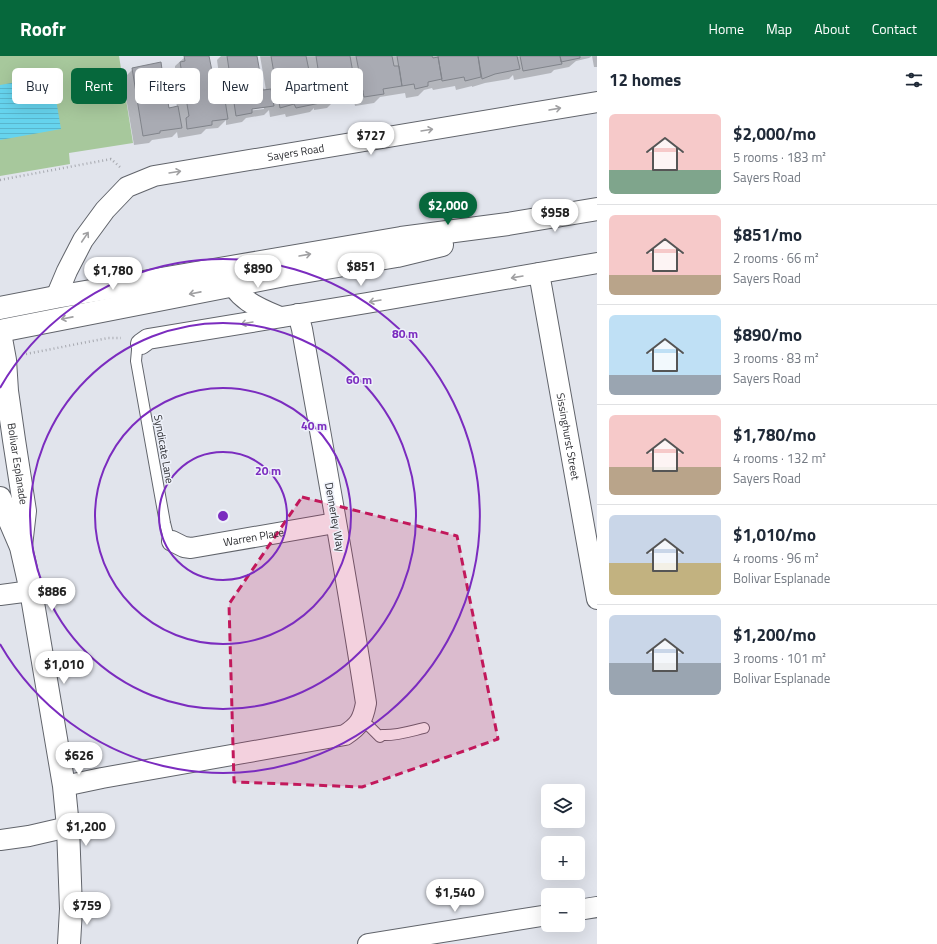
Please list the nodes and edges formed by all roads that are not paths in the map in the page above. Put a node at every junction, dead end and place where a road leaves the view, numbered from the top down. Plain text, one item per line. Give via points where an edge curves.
1 (597, 102) edge
2 (597, 209) edge
3 (597, 263) edge
4 (539, 273) junction
5 (229, 277) junction
6 (56, 297) junction
7 (0, 308) edge
8 (289, 315) junction
9 (0, 332) edge
10 (139, 352) joint
11 (0, 498) edge
12 (590, 520) edge
13 (335, 523) junction
14 (172, 541) joint
15 (21, 547) junction
16 (31, 591) junction
17 (0, 595) edge
18 (597, 599) edge
19 (362, 720) junction
20 (424, 728) dead end
21 (64, 786) junction
22 (68, 827) junction
23 (0, 840) edge
24 (597, 907) edge
25 (585, 909) edge
26 (541, 916) edge
27 (406, 941) edge
28 (68, 944) edge
29 (368, 944) edge

6 -> 1 street, Sayers Road via 83,240 105,210 127,187 154,176
2 - 5 main road via 401,238
3 - 4 street
4 -> 8 street
4 - 12 street, Sissinghurst Street
5 - 6 main road
5 - 8 street via 246,300 253,305
5 -> 9 main road
6 - 7 main road
8 -> 10 street via 148,339
8 - 13 street, Dennerley Way via 304,337
9 - 15 main road, Bolivar Esplanade via 25,511
10 - 14 lane, Syndicate Lane via 165,523
11 - 15 main road, Bolivar Esplanade
12 - 18 street, Sissinghurst Street
13 - 14 street, Warren Place via 191,548
13 - 19 street, Dennerley Way via 366,703
15 - 16 main road, Bolivar Esplanade
16 - 17 street
16 - 21 main road, Bolivar Esplanade
19 - 20 lane via 380,737
19 - 21 street via 345,735
21 - 22 main road, Bolivar Esplanade
22 - 23 street
22 - 28 main road, Bolivar Esplanade via 71,909
24 - 25 street
26 - 27 street
27 - 29 street

